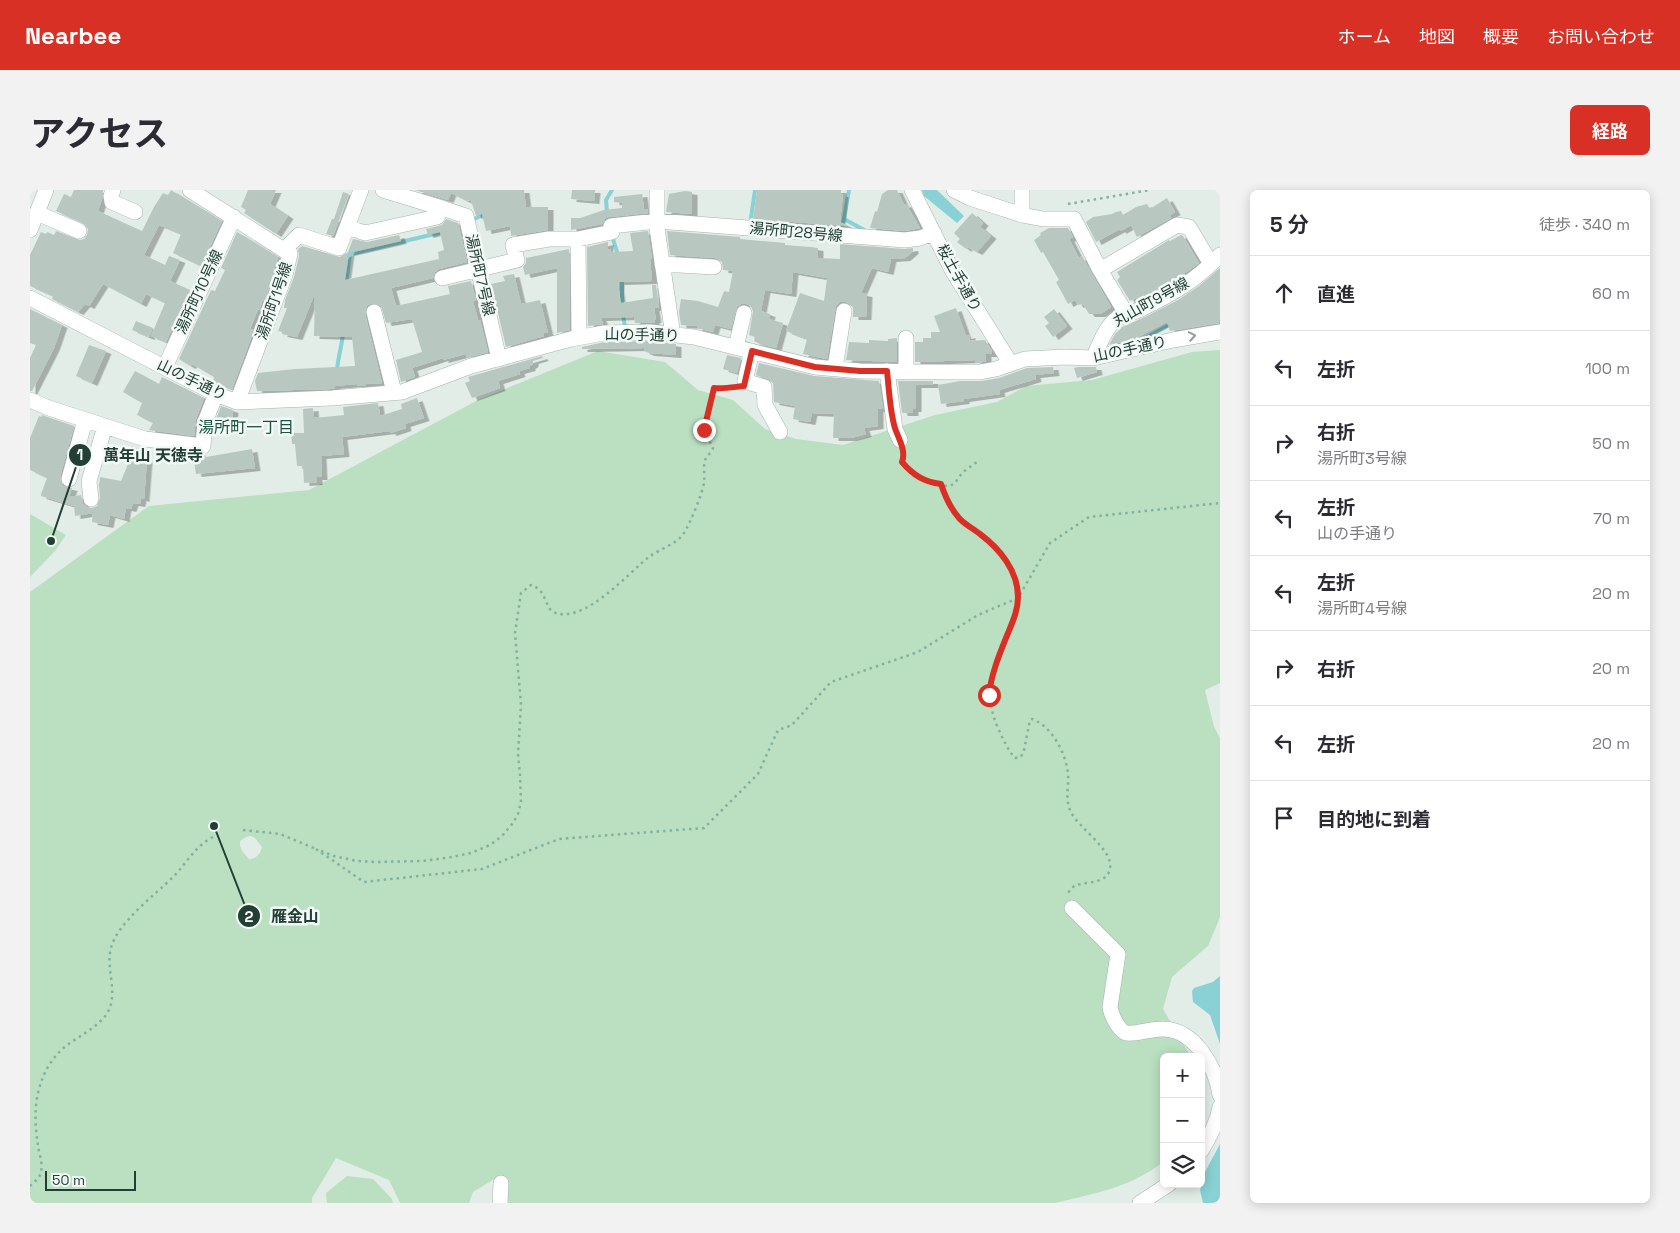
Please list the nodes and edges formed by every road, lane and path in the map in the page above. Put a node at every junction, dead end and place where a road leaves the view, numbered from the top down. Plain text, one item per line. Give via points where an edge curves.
1 (46, 190) edge
2 (113, 190) edge
3 (190, 190) edge
4 (361, 190) edge
5 (383, 190) edge
6 (912, 190) edge
7 (954, 190) edge
8 (1150, 190) edge
9 (657, 192) edge
10 (1022, 202) edge
11 (1060, 205) dead end
12 (442, 208) junction
13 (135, 212) dead end
14 (37, 213) junction
15 (234, 217) junction
16 (656, 221) junction
17 (347, 227) junction
18 (30, 230) edge
19 (79, 230) dead end
20 (934, 232) junction
21 (578, 239) junction
22 (284, 250) junction
23 (1216, 259) edge
24 (662, 264) junction
25 (714, 267) dead end
26 (480, 270) junction
27 (1100, 270) junction
28 (442, 278) dead end
29 (30, 298) edge
30 (844, 311) dead end
31 (374, 312) dead end
32 (744, 313) dead end
33 (1127, 315) junction
34 (1220, 332) edge
35 (670, 334) junction
36 (579, 337) junction
37 (906, 338) dead end
38 (736, 347) junction
39 (752, 351) junction
40 (499, 358) junction
41 (1093, 358) junction
42 (1010, 364) junction
43 (165, 367) junction
44 (835, 368) junction
45 (887, 371) junction
46 (906, 372) junction
47 (745, 381) junction
48 (394, 392) junction
49 (216, 394) junction
50 (30, 400) edge
51 (237, 402) junction
52 (85, 420) junction
53 (105, 426) junction
54 (780, 432) dead end
55 (900, 440) joint
56 (977, 462) dead end
57 (69, 479) dead end
58 (941, 484) junction
59 (91, 499) dead end
60 (1220, 503) edge
61 (1018, 598) junction
62 (243, 830) dead end
63 (213, 837) dead end
64 (316, 849) junction
65 (1072, 908) joint
66 (1220, 1095) edge
67 (1220, 1107) edge
68 (1205, 1144) edge
69 (501, 1183) dead end
70 (30, 1186) edge
71 (1163, 1188) edge
72 (500, 1203) edge
73 (1140, 1203) edge

1 - 14 street
2 - 13 street via 112,202
3 - 15 street, 湯所町1号線
4 - 17 street
5 - 12 street
6 - 20 street, 桜土手通り
7 - 10 street via 970,198
8 - 11 path
9 - 16 street
10 - 27 street via 1043,219 1074,219
12 - 17 street via 437,217 365,233
12 - 26 street, 湯所町7号線 via 466,216
14 - 18 street
14 - 19 street
15 - 22 street, 湯所町1号線
15 - 43 street, 湯所町10号線
16 - 20 street, 湯所町28号線 via 905,240
16 - 21 street, 湯所町28号線 via 611,226 612,232
16 - 24 street
17 - 22 street via 339,248 299,235
20 - 42 street, 桜土手通り via 952,270
21 - 26 street via 549,239 513,246 517,260
21 - 36 street
22 - 51 street, 湯所町1号線 via 290,254 285,276
23 - 27 street via 1189,227 1176,225
23 - 33 street, 丸山町9号線 via 1178,291
24 - 25 street
24 - 35 street via 672,329
26 - 28 street
26 - 40 street, 湯所町7号線
27 - 33 street
29 - 43 street, 山の手通り
30 - 44 street
31 - 48 street
32 - 38 street
33 - 41 street, 丸山町9号線 via 1115,319 1108,327
41 -> 34 street, 山の手通り
35 - 36 street, 山の手通り via 604,333
35 - 38 street, 山の手通り
36 - 40 street, 山の手通り
37 - 46 street
38 - 39 street, 山の手通り
39 - 44 street, 山の手通り via 815,367
39 - 47 street
40 - 48 street, 山の手通り
41 - 42 street, 山の手通り via 1025,359
42 - 46 street, 山の手通り via 980,372
43 - 49 street, 山の手通り
44 - 45 street, 山の手通り
45 - 46 street, 山の手通り
45 - 55 street via 895,429
47 - 54 street via 764,387 765,405
47 - 64 path via 744,386 714,388 704,430 713,448 705,461 704,484 679,539 649,557 594,602 575,612 561,614 551,611 544,594 537,587 531,585 521,593 515,634 521,705 518,754 521,802 518,814 502,836 471,854 422,861 357,861
48 - 51 street, 山の手通り
49 - 51 street, 山の手通り
49 - 53 street via 205,422 203,446 145,439
50 - 52 street
52 - 53 street
52 - 57 street
53 - 59 street via 89,481
55 - 58 path via 904,456 902,462 919,478
56 - 58 path via 962,472 954,484
58 - 61 path via 958,518 1003,556 1018,586
60 - 61 path via 1089,517 1050,543
61 - 64 path via 978,615 918,652 831,682 792,725 778,730 758,774 704,828 559,839 482,869 364,882
61 - 65 path via 1015,617 990,684 990,707 1009,752 1015,758 1021,758 1032,719 1055,738 1068,774 1066,796 1069,808 1076,821 1099,844 1109,863 1106,877 1073,886 1068,892
62 - 64 path via 280,834
63 - 70 path via 196,849 115,938 110,948 112,995 107,1014 55,1056 44,1073 36,1105 41,1173
65 - 66 street via 1118,954 1110,1007 1121,1029 1127,1033 1164,1029 1179,1032 1208,1060
67 - 68 street
69 - 72 street
71 - 73 street

